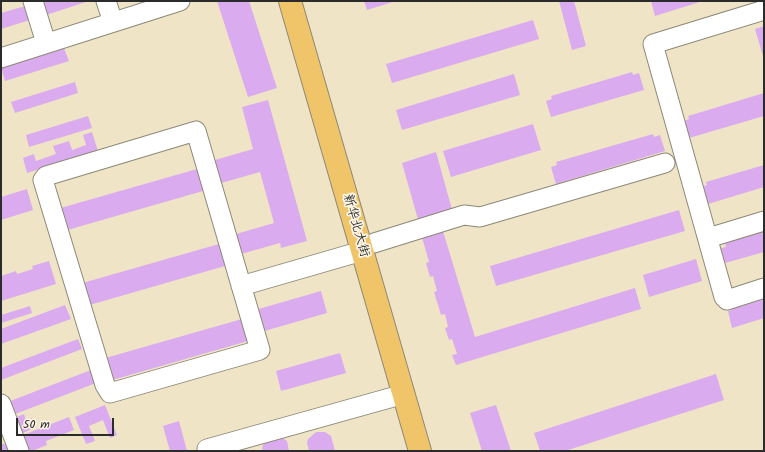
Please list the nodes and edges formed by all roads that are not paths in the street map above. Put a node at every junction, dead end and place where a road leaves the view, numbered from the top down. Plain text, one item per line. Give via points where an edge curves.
1 (33, 1) edge
2 (106, 1) edge
3 (180, 1) edge
4 (290, 1) edge
5 (304, 1) edge
6 (739, 9) edge
7 (764, 10) edge
8 (113, 22) junction
9 (46, 44) junction
10 (1, 58) edge
11 (664, 163) dead end
12 (764, 221) edge
13 (708, 238) junction
14 (368, 247) junction
15 (241, 286) junction
16 (764, 288) edge
17 (404, 394) junction
18 (1, 404) edge
19 (19, 451) edge
20 (207, 451) edge
21 (420, 451) edge
22 (434, 451) edge

1 - 9 street
2 - 8 street
3 - 8 street
4 - 14 main road, 新华北大街
5 - 14 main road, 新华北大街
6 - 7 street
6 - 13 street via 653,44
8 - 9 street
9 - 10 street
11 - 14 street via 480,217 464,215
12 - 13 street
13 - 16 street via 727,300
14 - 15 street
14 - 17 main road, 新华北大街
14 - 22 main road, 新华北大街
15 - 15 street via 260,350 110,393 105,385 43,180 46,176 196,131
17 - 20 street
17 - 21 main road, 新华北大街
18 - 19 street

